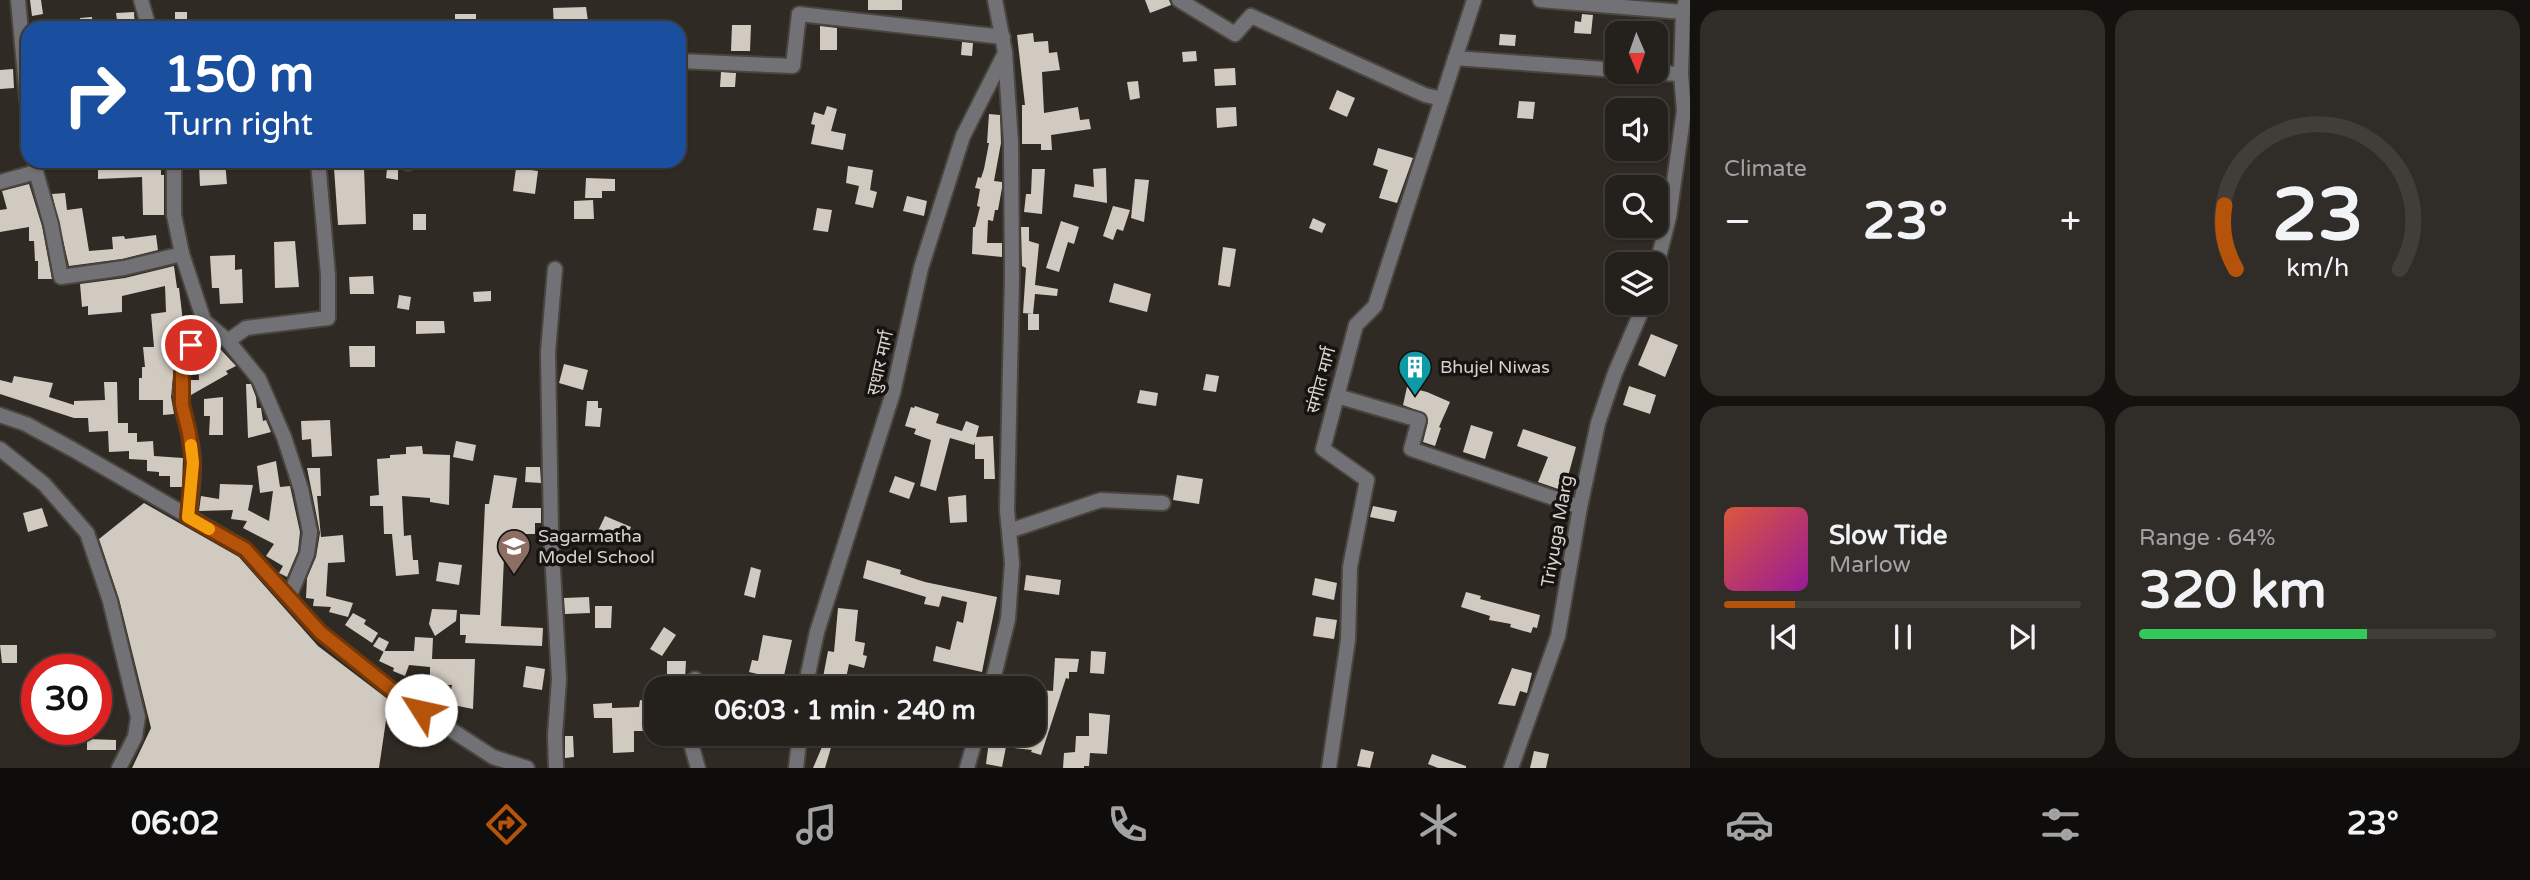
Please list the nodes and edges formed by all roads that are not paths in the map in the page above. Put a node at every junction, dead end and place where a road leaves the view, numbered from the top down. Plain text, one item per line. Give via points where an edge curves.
1 (18, 0) edge
2 (141, 0) edge
3 (995, 0) edge
4 (1179, 0) edge
5 (1474, 0) edge
6 (1540, 0) edge
7 (1685, 6) edge
8 (147, 21) edge
9 (21, 33) edge
10 (1004, 44) junction
11 (1455, 58) junction
12 (686, 61) edge
13 (1605, 69) edge
14 (1668, 73) edge
15 (1681, 74) junction
16 (1442, 99) junction
17 (34, 168) edge
18 (36, 168) edge
19 (174, 168) edge
20 (319, 168) edge
21 (0, 182) edge
22 (1660, 252) edge
23 (181, 254) junction
24 (555, 269) dead end
25 (1640, 315) edge
26 (204, 321) junction
27 (228, 341) junction
28 (1337, 396) junction
29 (0, 415) edge
30 (0, 449) edge
31 (1163, 503) dead end
32 (1580, 507) junction
33 (188, 517) junction
34 (1009, 531) junction
35 (289, 597) junction
36 (808, 676) edge
37 (994, 676) edge
38 (692, 746) edge
39 (799, 746) edge
40 (973, 746) edge
41 (491, 763) edge
42 (119, 768) edge
43 (527, 768) edge
44 (556, 768) edge
45 (698, 768) edge
46 (796, 768) edge
47 (967, 768) edge
48 (1329, 768) edge
49 (1511, 768) edge

1 - 9 street
2 - 8 street
3 - 10 street
4 - 16 street via 1236,34 1251,16 1424,95
5 - 11 street, संगीत मार्ग
6 - 7 street
7 - 15 street
10 - 12 street via 799,14 793,66
10 - 34 street via 1011,143
10 - 36 street, सुधार मार्ग via 963,136 921,268 893,393 817,632
11 - 13 street
11 - 16 street, संगीत मार्ग
14 - 15 street
15 - 22 street via 1684,111 1670,217
16 - 28 street, संगीत मार्ग via 1375,306 1356,325
17 - 21 street
18 - 23 street via 61,277
19 - 23 street via 174,215
20 - 27 street via 328,318 246,328
23 - 26 street
24 - 44 street via 548,352 559,679
25 - 32 street, Triyuga Marg via 1598,423
26 - 27 street
26 - 33 street via 182,372 182,405 193,463
27 - 35 street via 259,379 285,437 301,489 310,532 307,554
28 - 32 street via 1419,420 1411,449
28 - 48 street, संगीत मार्ग via 1323,449 1367,480 1350,567 1348,640
29 - 33 street via 26,424
30 - 42 street via 44,484 87,533 110,601 138,717 135,737
31 - 34 street via 1101,500
32 - 49 street, Triyuga Marg via 1558,636
33 - 35 street via 245,549
34 - 37 street via 1008,619
35 - 41 street via 320,632
38 - 45 street
39 - 46 street
40 - 47 street
41 - 43 street

